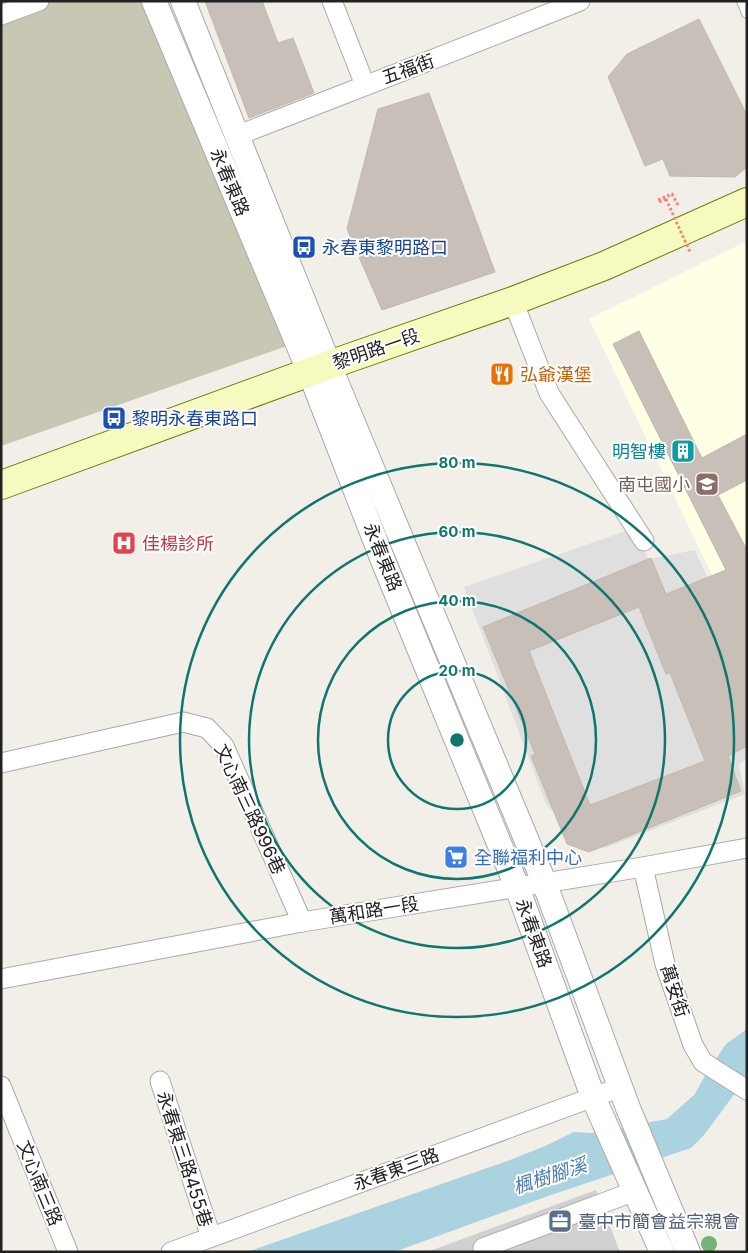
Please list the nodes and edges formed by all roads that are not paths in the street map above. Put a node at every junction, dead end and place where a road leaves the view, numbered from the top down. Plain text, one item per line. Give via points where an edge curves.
1 (39, 1) edge
2 (154, 1) edge
3 (183, 1) edge
4 (332, 1) edge
5 (580, 1) edge
6 (742, 1) edge
7 (747, 13) edge
8 (1, 15) edge
9 (365, 85) junction
10 (236, 136) junction
11 (747, 202) edge
12 (513, 301) junction
13 (319, 369) junction
14 (1, 485) edge
15 (644, 541) dead end
16 (1, 764) edge
17 (747, 848) edge
18 (643, 867) junction
19 (544, 882) junction
20 (517, 887) junction
21 (302, 922) junction
22 (1, 979) edge
23 (160, 1081) dead end
24 (1, 1086) edge
25 (747, 1090) edge
26 (624, 1097) junction
27 (598, 1107) junction
28 (634, 1187) junction
29 (211, 1237) junction
30 (483, 1248) dead end
31 (68, 1252) edge
32 (171, 1252) edge
33 (662, 1252) edge
34 (688, 1252) edge

1 - 8 street
2 - 13 street, 永春東路
3 - 10 street, 永春東路
4 - 9 street
5 - 9 street, 五福街
6 - 7 lane
9 - 10 street, 五福街
10 - 13 street, 永春東路
11 - 12 main road, 黎明路一段 via 604,266
12 - 13 main road, 黎明路一段
12 - 15 street via 549,393
13 - 14 main road, 黎明路一段
13 - 19 street, 永春東路
13 - 20 street, 永春東路 via 388,572
16 - 21 street, 文心南三路996巷 via 183,722 208,728 224,746
17 - 18 street, 萬和路一段
18 - 19 street, 萬和路一段
18 - 25 street, 萬安街 via 666,964 693,1045 703,1062
19 - 20 street, 萬和路一段
19 - 26 street, 永春東路
20 - 21 street, 萬和路一段
20 - 27 street, 永春東路
21 - 22 street, 萬和路一段
23 - 29 street, 永春東三路455巷
24 - 31 street, 文心南三路
26 - 27 street, 永春東三路
26 - 34 street, 永春東路
27 - 28 street, 永春東路
27 - 29 street, 永春東三路
28 - 30 street
28 - 33 street
29 - 32 street, 永春東三路

